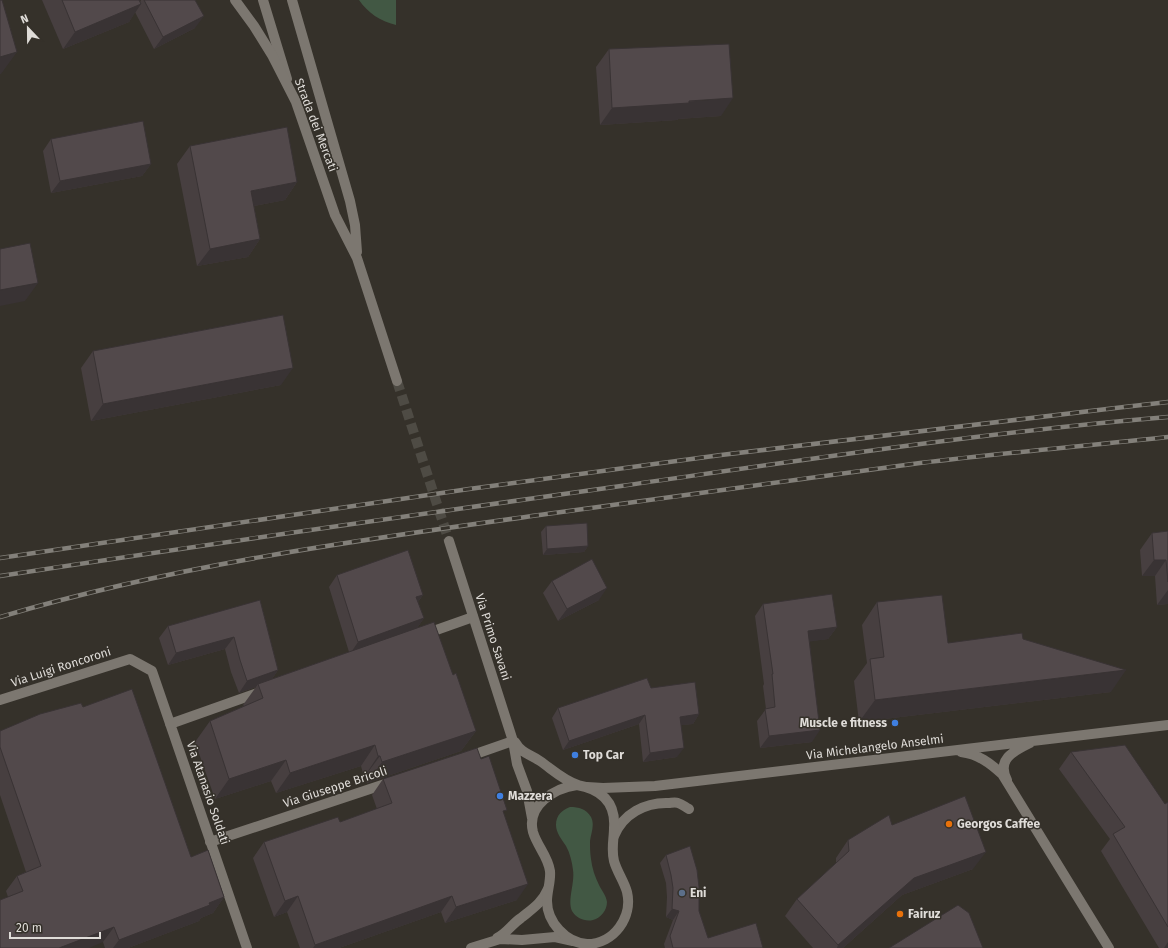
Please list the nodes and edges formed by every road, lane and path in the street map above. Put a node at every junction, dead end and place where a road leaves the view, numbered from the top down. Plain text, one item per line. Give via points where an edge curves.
1 (235, 0) edge
2 (263, 0) edge
3 (292, 0) edge
4 (289, 87) junction
5 (360, 266) junction
6 (397, 381) tunnel mouth
7 (448, 541) tunnel mouth
8 (473, 617) junction
9 (414, 638) edge
10 (130, 659) joint
11 (273, 687) edge
12 (0, 700) edge
13 (170, 724) junction
14 (1168, 725) edge
15 (514, 741) junction
16 (1033, 742) junction
17 (946, 751) junction
18 (456, 760) edge
19 (397, 780) edge
20 (1009, 784) junction
21 (585, 786) junction
22 (689, 809) dead end
23 (532, 826) junction
24 (614, 836) junction
25 (210, 842) junction
26 (549, 886) junction
27 (492, 941) junction
28 (582, 945) edge
29 (246, 948) edge
30 (471, 948) edge
31 (1109, 948) edge

1 - 4 street, Strada dei Mercati via 266,45
2 - 4 street
3 - 5 street, Strada dei Mercati via 354,216 356,250
4 - 5 street, Strada dei Mercati via 310,139 335,215
5 - 6 street, Strada dei Mercati
7 - 8 street, Via Primo Savani
8 - 9 street
8 - 15 street, Via Primo Savani
10 - 12 street, Via Luigi Roncoroni
10 - 13 street, Via Atanasio Soldati via 152,671
11 - 13 street
13 - 25 street, Via Atanasio Soldati
14 - 16 street, Via Michelangelo Anselmi
15 - 18 street
15 - 21 street, Via Primo Savani via 523,752 561,778
15 - 23 street, Via Primo Savani via 518,768 530,804
16 - 17 street, Via Michelangelo Anselmi
16 - 20 street via 1009,755 1005,762 1005,776
17 - 20 street via 978,756 995,767
17 - 21 street, Via Michelangelo Anselmi via 655,786
19 - 25 street, Via Giuseppe Bricoli
20 - 31 street
21 - 23 street via 565,788 546,798 536,811
21 - 24 street, Via Primo Savani via 602,794 610,805 614,820
22 - 24 street via 678,803 663,802 645,807 625,819
23 - 26 street, Via Primo Savani via 549,865
24 - 28 street, Via Primo Savani via 614,861 628,899 626,919 617,931 602,941
25 - 29 street, Via Atanasio Soldati
26 - 27 street via 538,904 506,933
26 - 28 street, Via Primo Savani via 548,906 552,918 565,936
27 - 28 street via 554,937
27 - 30 street

